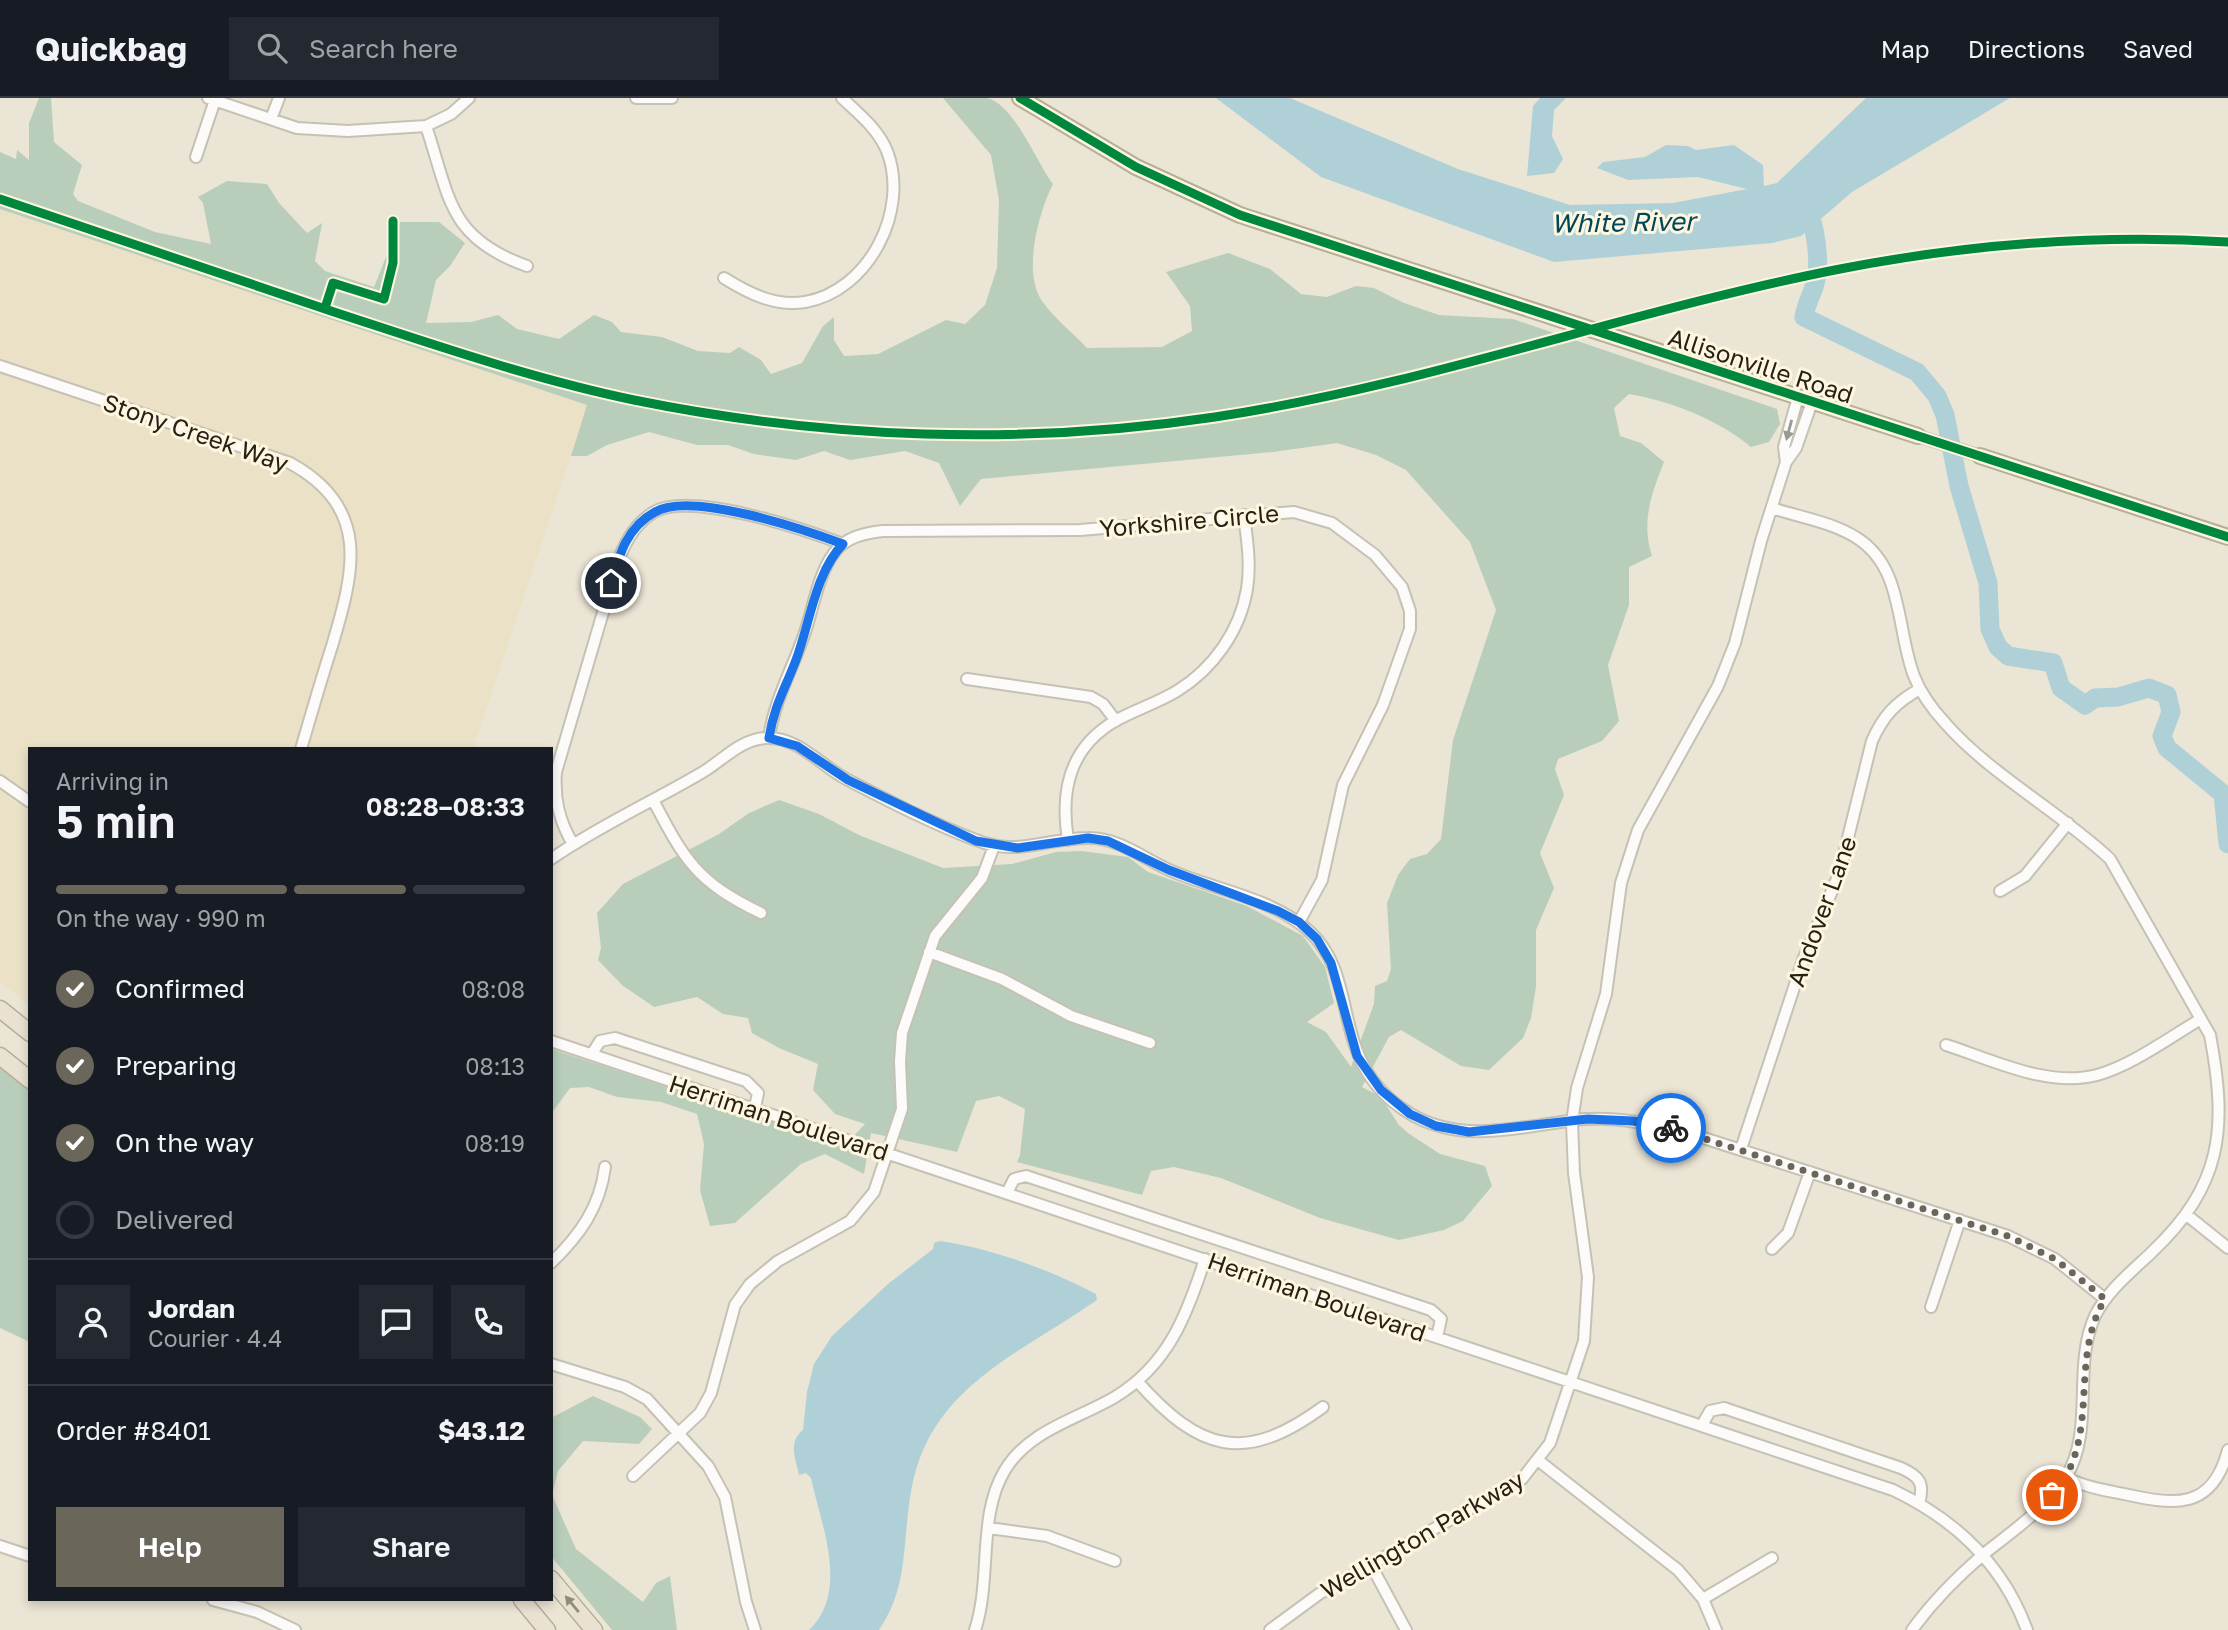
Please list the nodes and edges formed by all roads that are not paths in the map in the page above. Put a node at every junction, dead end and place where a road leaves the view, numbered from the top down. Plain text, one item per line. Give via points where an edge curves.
1 (279, 98) edge
2 (469, 98) edge
3 (636, 98) edge
4 (672, 98) edge
5 (842, 98) edge
6 (1020, 98) edge
7 (211, 99) edge
8 (271, 120) junction
9 (426, 126) junction
10 (196, 157) dead end
11 (527, 266) dead end
12 (724, 278) dead end
13 (0, 366) edge
14 (1805, 399) junction
15 (1918, 436) joint
16 (1980, 456) joint
17 (1772, 508) junction
18 (1244, 515) junction
19 (2228, 537) edge
20 (843, 544) junction
21 (967, 679) dead end
22 (1920, 689) junction
23 (1116, 720) junction
24 (769, 738) junction
25 (302, 747) edge
26 (0, 781) edge
27 (653, 800) junction
28 (28, 801) edge
29 (2068, 824) junction
30 (1068, 840) junction
31 (573, 844) junction
32 (994, 846) junction
33 (553, 858) edge
34 (2000, 891) dead end
35 (761, 913) dead end
36 (1299, 922) junction
37 (929, 952) junction
38 (0, 1009) edge
39 (2201, 1019) junction
40 (28, 1031) edge
41 (553, 1042) edge
42 (1150, 1043) dead end
43 (1947, 1045) dead end
44 (592, 1054) junction
45 (0, 1056) edge
46 (28, 1078) edge
47 (755, 1108) junction
48 (1572, 1122) junction
49 (1741, 1149) junction
50 (889, 1153) junction
51 (605, 1167) dead end
52 (1810, 1172) junction
53 (1007, 1192) junction
54 (2188, 1216) junction
55 (1960, 1220) junction
56 (2228, 1248) edge
57 (1772, 1249) dead end
58 (1205, 1259) junction
59 (553, 1260) edge
60 (2105, 1299) junction
61 (1931, 1307) dead end
62 (1437, 1336) junction
63 (553, 1365) edge
64 (1137, 1381) junction
65 (1573, 1381) junction
66 (1323, 1407) dead end
67 (1702, 1425) junction
68 (680, 1434) junction
69 (2228, 1450) edge
70 (1539, 1461) junction
71 (633, 1476) dead end
72 (2066, 1477) junction
73 (1919, 1503) junction
74 (989, 1528) junction
75 (0, 1546) edge
76 (28, 1555) edge
77 (1983, 1555) junction
78 (1772, 1558) dead end
79 (1115, 1561) dead end
80 (1371, 1565) junction
81 (553, 1581) edge
82 (1703, 1599) junction
83 (217, 1601) edge
84 (523, 1601) edge
85 (295, 1630) edge
86 (547, 1630) edge
87 (594, 1630) edge
88 (755, 1630) edge
89 (975, 1630) edge
90 (1270, 1630) edge
91 (1406, 1630) edge
92 (1716, 1630) edge
93 (1912, 1630) edge
94 (2028, 1630) edge

1 - 8 street
2 - 9 street via 451,114
3 - 4 street
5 - 12 street via 879,137 894,177 889,218 866,265 843,286 805,302 765,299
6 - 14 main road, Allisonville Road via 1136,167 1240,215
7 - 8 street
7 - 10 street
8 - 9 street via 306,130
9 - 11 street via 452,204 468,232 492,253
13 - 25 street, Stony Creek Way via 290,463 329,494 347,528 352,570
14 - 15 main road, Allisonville Road
14 - 17 street, Wellington Parkway via 1784,447 1786,462
15 - 16 street, Allisonville Road
16 - 19 main road, Allisonville Road
17 - 22 street via 1847,533 1865,543 1880,560 1892,583
17 - 48 street, Wellington Parkway via 1735,643 1718,686 1645,817 1630,853 1621,883 1606,995 1577,1088
18 - 20 street, Yorkshire Circle via 1080,530 883,531
18 - 23 street via 1247,590 1225,645 1187,684
18 - 36 street, Yorkshire Circle via 1294,512 1342,528 1388,566 1410,611 1400,664 1343,785 1322,880
20 - 24 street via 830,560 795,662 776,702
20 - 31 street via 699,506 660,510 635,527 619,558 556,772 560,821
21 - 23 street via 1091,697
22 - 29 street via 1962,740
22 - 49 street, Andover Lane via 1894,706 1872,741 1839,874 1803,960
23 - 30 street via 1083,747 1070,770 1064,807
24 - 27 street via 741,745
24 - 32 street via 797,746 848,780
26 - 28 street
27 - 31 street
27 - 35 street via 682,854 706,881
29 - 34 street via 2025,876
29 - 39 street via 2110,859
30 - 32 street via 1034,848
30 - 36 street via 1088,838 1117,844
31 - 33 street
32 - 37 street via 982,878 938,928
36 - 48 street via 1317,939 1331,963 1357,1056 1381,1090 1410,1114 1436,1126 1469,1132
37 - 42 street via 1002,979 1071,1016
37 - 50 street via 900,1041 903,1101
38 - 40 highway
39 - 43 street via 2112,1070 2084,1077 2051,1077
39 - 54 street via 2220,1064 2226,1113 2219,1158 2206,1190
41 - 44 street, Herriman Boulevard
44 - 47 street, Herriman Boulevard
44 - 47 street via 600,1041 615,1038 733,1077 757,1089
45 - 46 highway
47 - 50 street, Herriman Boulevard
48 - 49 street via 1654,1124
48 - 65 street, Wellington Parkway via 1589,1298
49 - 52 street
50 - 53 street, Herriman Boulevard
50 - 68 street via 874,1192 850,1221 759,1273 742,1294 729,1321 706,1403
51 - 59 street via 597,1203
52 - 55 street
52 - 57 street via 1788,1233
53 - 58 street, Herriman Boulevard
53 - 62 street via 1014,1179 1026,1176 1392,1297 1436,1313 1441,1325
54 - 56 street
54 - 60 street
55 - 60 street via 2032,1246
55 - 61 street
58 - 62 street, Herriman Boulevard
58 - 64 street via 1180,1328 1161,1357
60 - 72 street via 2087,1341 2078,1440
62 - 65 street, Herriman Boulevard
63 - 68 street via 636,1392 656,1406
64 - 66 street via 1179,1424 1215,1440 1267,1439 1296,1427
64 - 74 street via 1018,1453 996,1489
65 - 67 street, Herriman Boulevard
65 - 70 street, Wellington Parkway
67 - 73 street, Herriman Boulevard via 1876,1483
67 - 73 street via 1710,1411 1719,1407 1900,1468 1921,1482
68 - 71 street
68 - 88 street via 708,1466 726,1497
69 - 72 street via 2215,1482 2205,1493 2185,1501 2154,1501 2084,1486
70 - 80 street, Wellington Parkway via 1522,1479
70 - 82 street via 1678,1570
72 - 77 street via 2040,1507
73 - 77 street, Herriman Boulevard via 1960,1531
74 - 79 street via 1047,1536
74 - 89 street via 984,1592
75 - 76 street
77 - 93 street via 1941,1593
77 - 94 street, Herriman Boulevard via 2014,1599
78 - 82 street
80 - 90 street, Wellington Parkway via 1298,1607
80 - 91 street
87 -> 81 highway
82 - 92 street
83 - 85 street via 257,1612
84 - 86 highway

